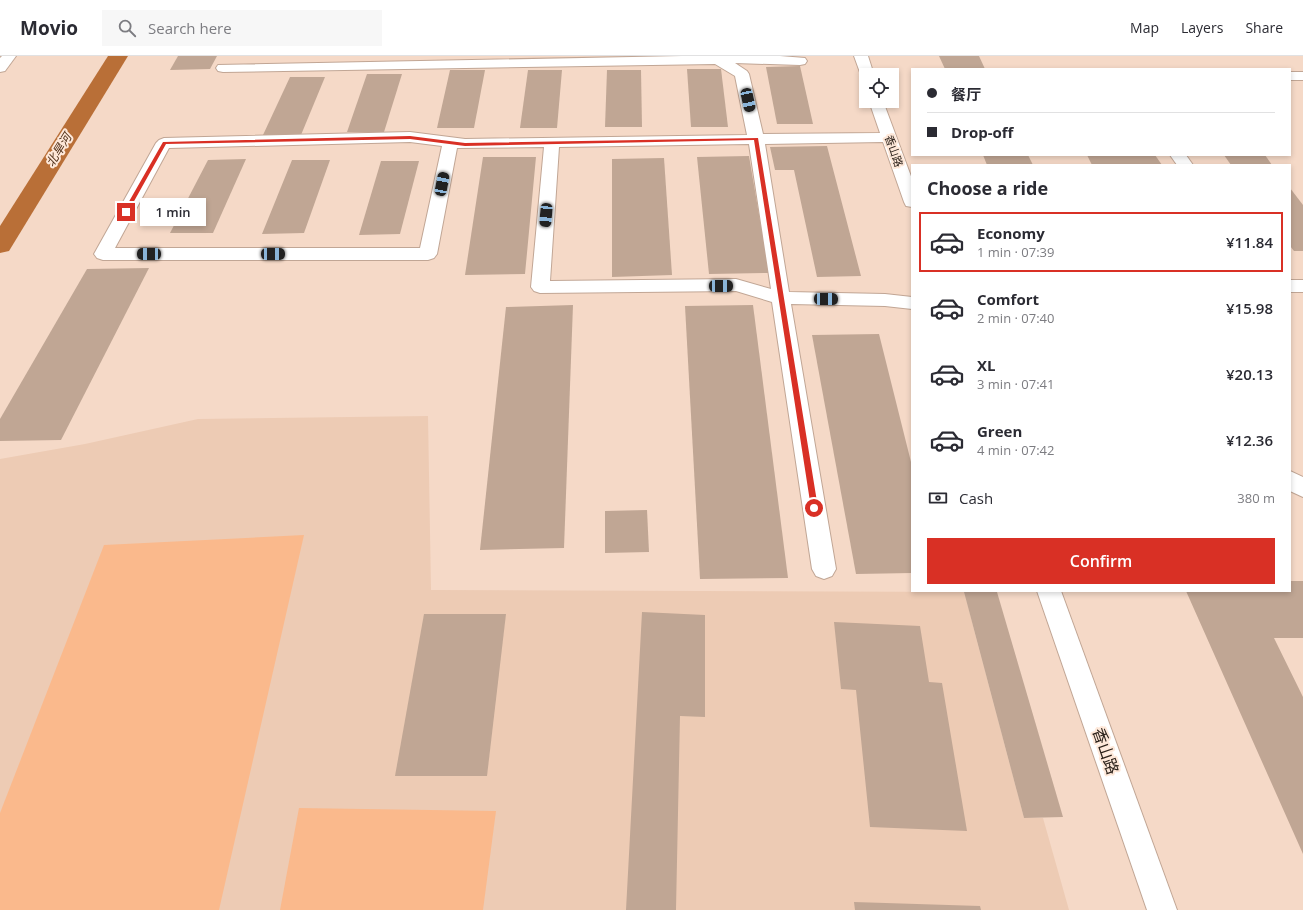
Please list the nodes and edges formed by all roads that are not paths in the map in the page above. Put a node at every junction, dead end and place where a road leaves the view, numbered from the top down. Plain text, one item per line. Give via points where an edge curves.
1 (9, 56) edge
2 (861, 56) edge
3 (719, 58) edge
4 (800, 61) dead end
5 (0, 68) edge
6 (223, 68) dead end
7 (865, 68) edge
8 (1291, 76) edge
9 (1303, 76) edge
10 (879, 108) edge
11 (889, 137) junction
12 (756, 139) junction
13 (450, 143) junction
14 (552, 143) junction
15 (911, 199) edge
16 (1291, 286) edge
17 (1303, 286) edge
18 (781, 298) junction
19 (911, 303) edge
20 (1291, 481) edge
21 (1303, 488) edge
22 (824, 568) dead end
23 (1049, 592) edge
24 (1162, 910) edge

1 - 5 main road
2 - 7 main road
3 - 4 main road
3 - 6 main road
3 - 12 main road via 742,74
8 - 9 main road
10 - 11 main road, 香山路
11 - 12 main road
11 - 15 main road, 香山路
12 - 14 main road
12 - 18 main road
13 - 13 main road via 410,137 164,143 103,254 428,254
13 - 14 main road
14 - 18 main road via 540,287 736,285
16 - 17 main road
18 - 19 main road
18 - 22 main road
20 - 21 main road
23 - 24 main road, 香山路

